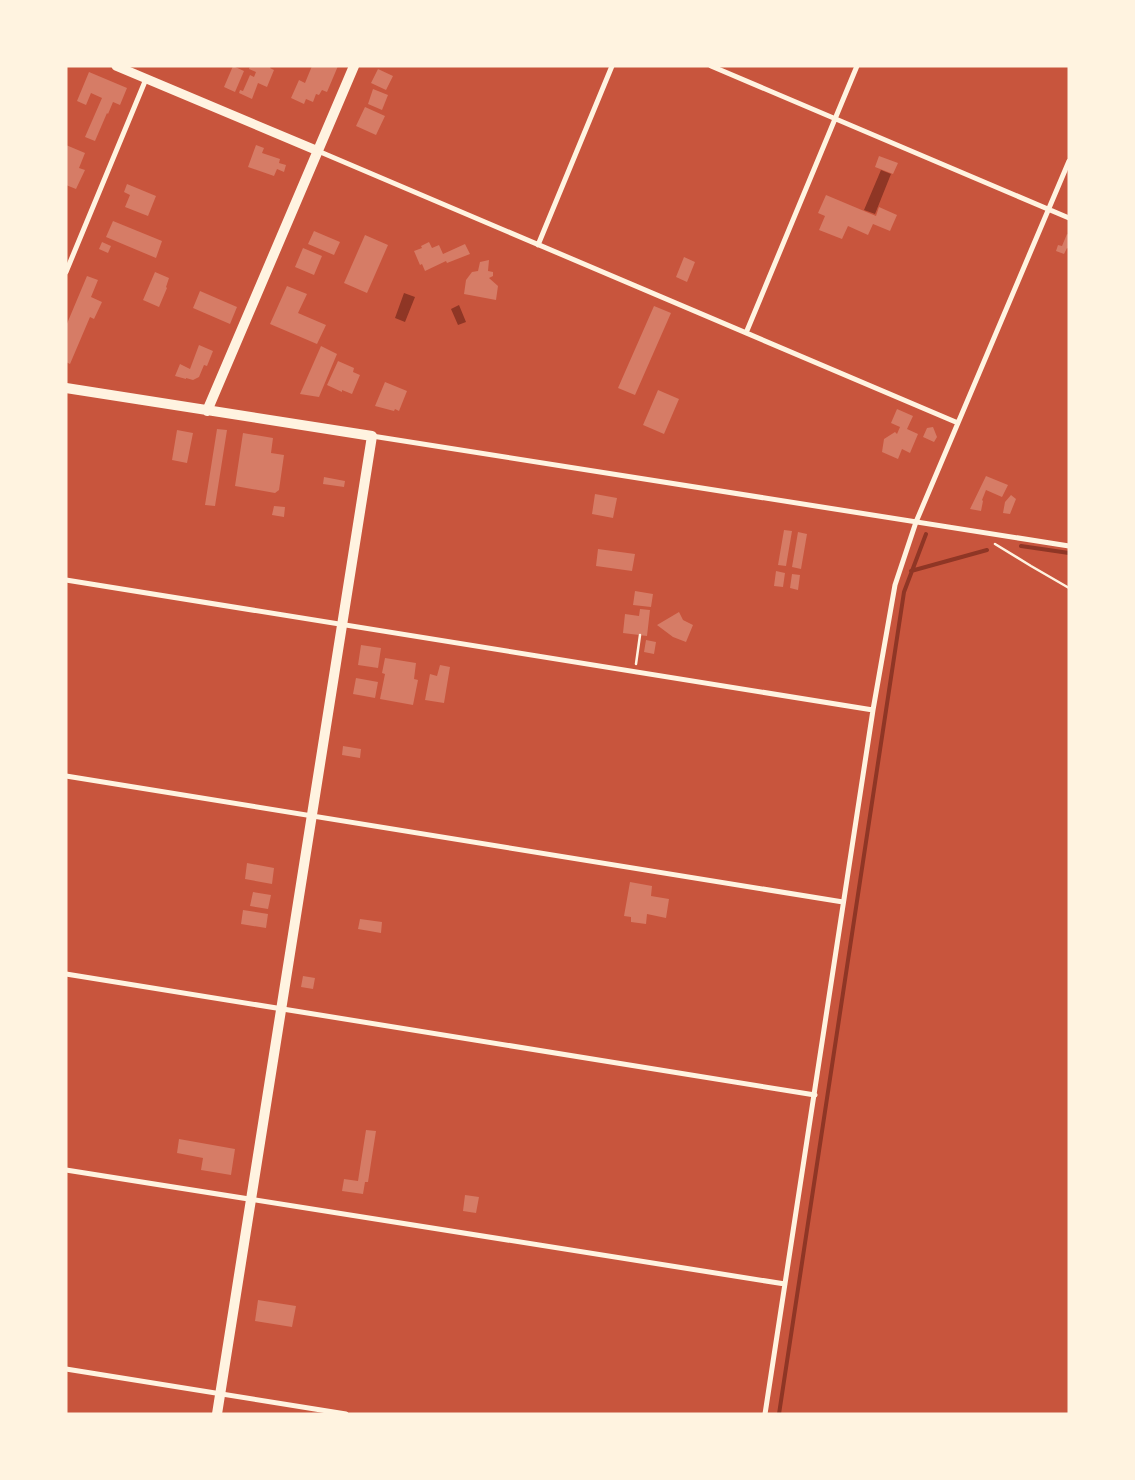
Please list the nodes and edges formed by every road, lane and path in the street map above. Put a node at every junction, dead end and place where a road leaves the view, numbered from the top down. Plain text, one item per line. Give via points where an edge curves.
1 (116, 66) edge
2 (354, 66) edge
3 (612, 66) edge
4 (711, 66) edge
5 (857, 66) edge
6 (146, 79) junction
7 (835, 119) junction
8 (318, 151) junction
9 (1069, 162) edge
10 (1048, 209) junction
11 (1069, 218) edge
12 (538, 245) junction
13 (66, 272) edge
14 (746, 333) junction
15 (66, 388) edge
16 (207, 411) junction
17 (958, 423) junction
18 (372, 436) junction
19 (916, 522) junction
20 (983, 533) junction
21 (1069, 546) edge
22 (66, 580) edge
23 (1069, 588) edge
24 (342, 624) junction
25 (640, 635) dead end
26 (634, 671) junction
27 (873, 710) junction
28 (66, 776) edge
29 (312, 816) junction
30 (843, 902) junction
31 (66, 974) edge
32 (281, 1008) junction
33 (815, 1095) junction
34 (66, 1170) edge
35 (250, 1198) junction
36 (785, 1284) junction
37 (66, 1369) edge
38 (220, 1394) junction
39 (217, 1414) edge
40 (346, 1414) edge
41 (765, 1414) edge

1 - 6 street
2 - 8 main road
3 - 12 street
4 - 7 street
5 - 7 street
6 - 8 street
6 - 13 street
7 - 10 street
7 - 14 street
8 - 12 street
8 - 16 main road
9 - 10 street
10 - 11 street
10 - 17 street
12 - 14 street
14 - 17 street
15 - 16 main road
16 - 18 main road
17 - 19 street
18 - 19 street
18 - 24 main road
19 - 20 street
19 - 27 street via 895,585
20 - 21 street
20 - 23 path via 998,546
22 - 24 street
24 - 26 street
24 - 29 main road
25 - 26 path
26 - 27 street
27 - 30 street
28 - 29 street
29 - 30 street
29 - 32 main road
30 - 33 street
31 - 32 street
32 - 33 street
32 - 35 main road
33 - 36 street
34 - 35 street
35 - 36 street
35 - 38 main road
36 - 41 street
37 - 38 street
38 - 39 main road
38 - 40 street

